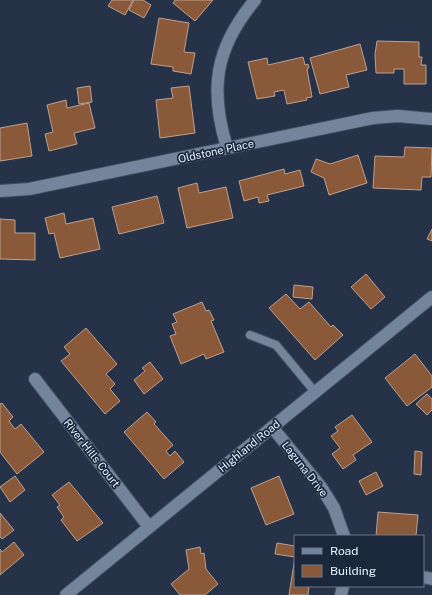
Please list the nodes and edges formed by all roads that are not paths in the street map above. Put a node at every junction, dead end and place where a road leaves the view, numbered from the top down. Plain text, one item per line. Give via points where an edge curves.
1 (255, 0) edge
2 (432, 118) edge
3 (227, 148) junction
4 (0, 191) edge
5 (432, 297) edge
6 (250, 335) dead end
7 (35, 379) dead end
8 (315, 392) junction
9 (272, 427) junction
10 (149, 526) junction
11 (344, 535) edge
12 (66, 595) edge

1 - 3 street via 240,18 219,68 216,95 219,122
2 - 3 street, Oldstone Place via 373,118
3 - 4 street, Oldstone Place via 29,189
5 - 8 street, Highland Road
6 - 8 lane via 276,345
7 - 10 street, River Hills Court
8 - 9 street, Highland Road
9 - 10 street, Highland Road
9 - 11 street, Laguna Drive via 321,487 334,508
10 - 12 street, Highland Road

